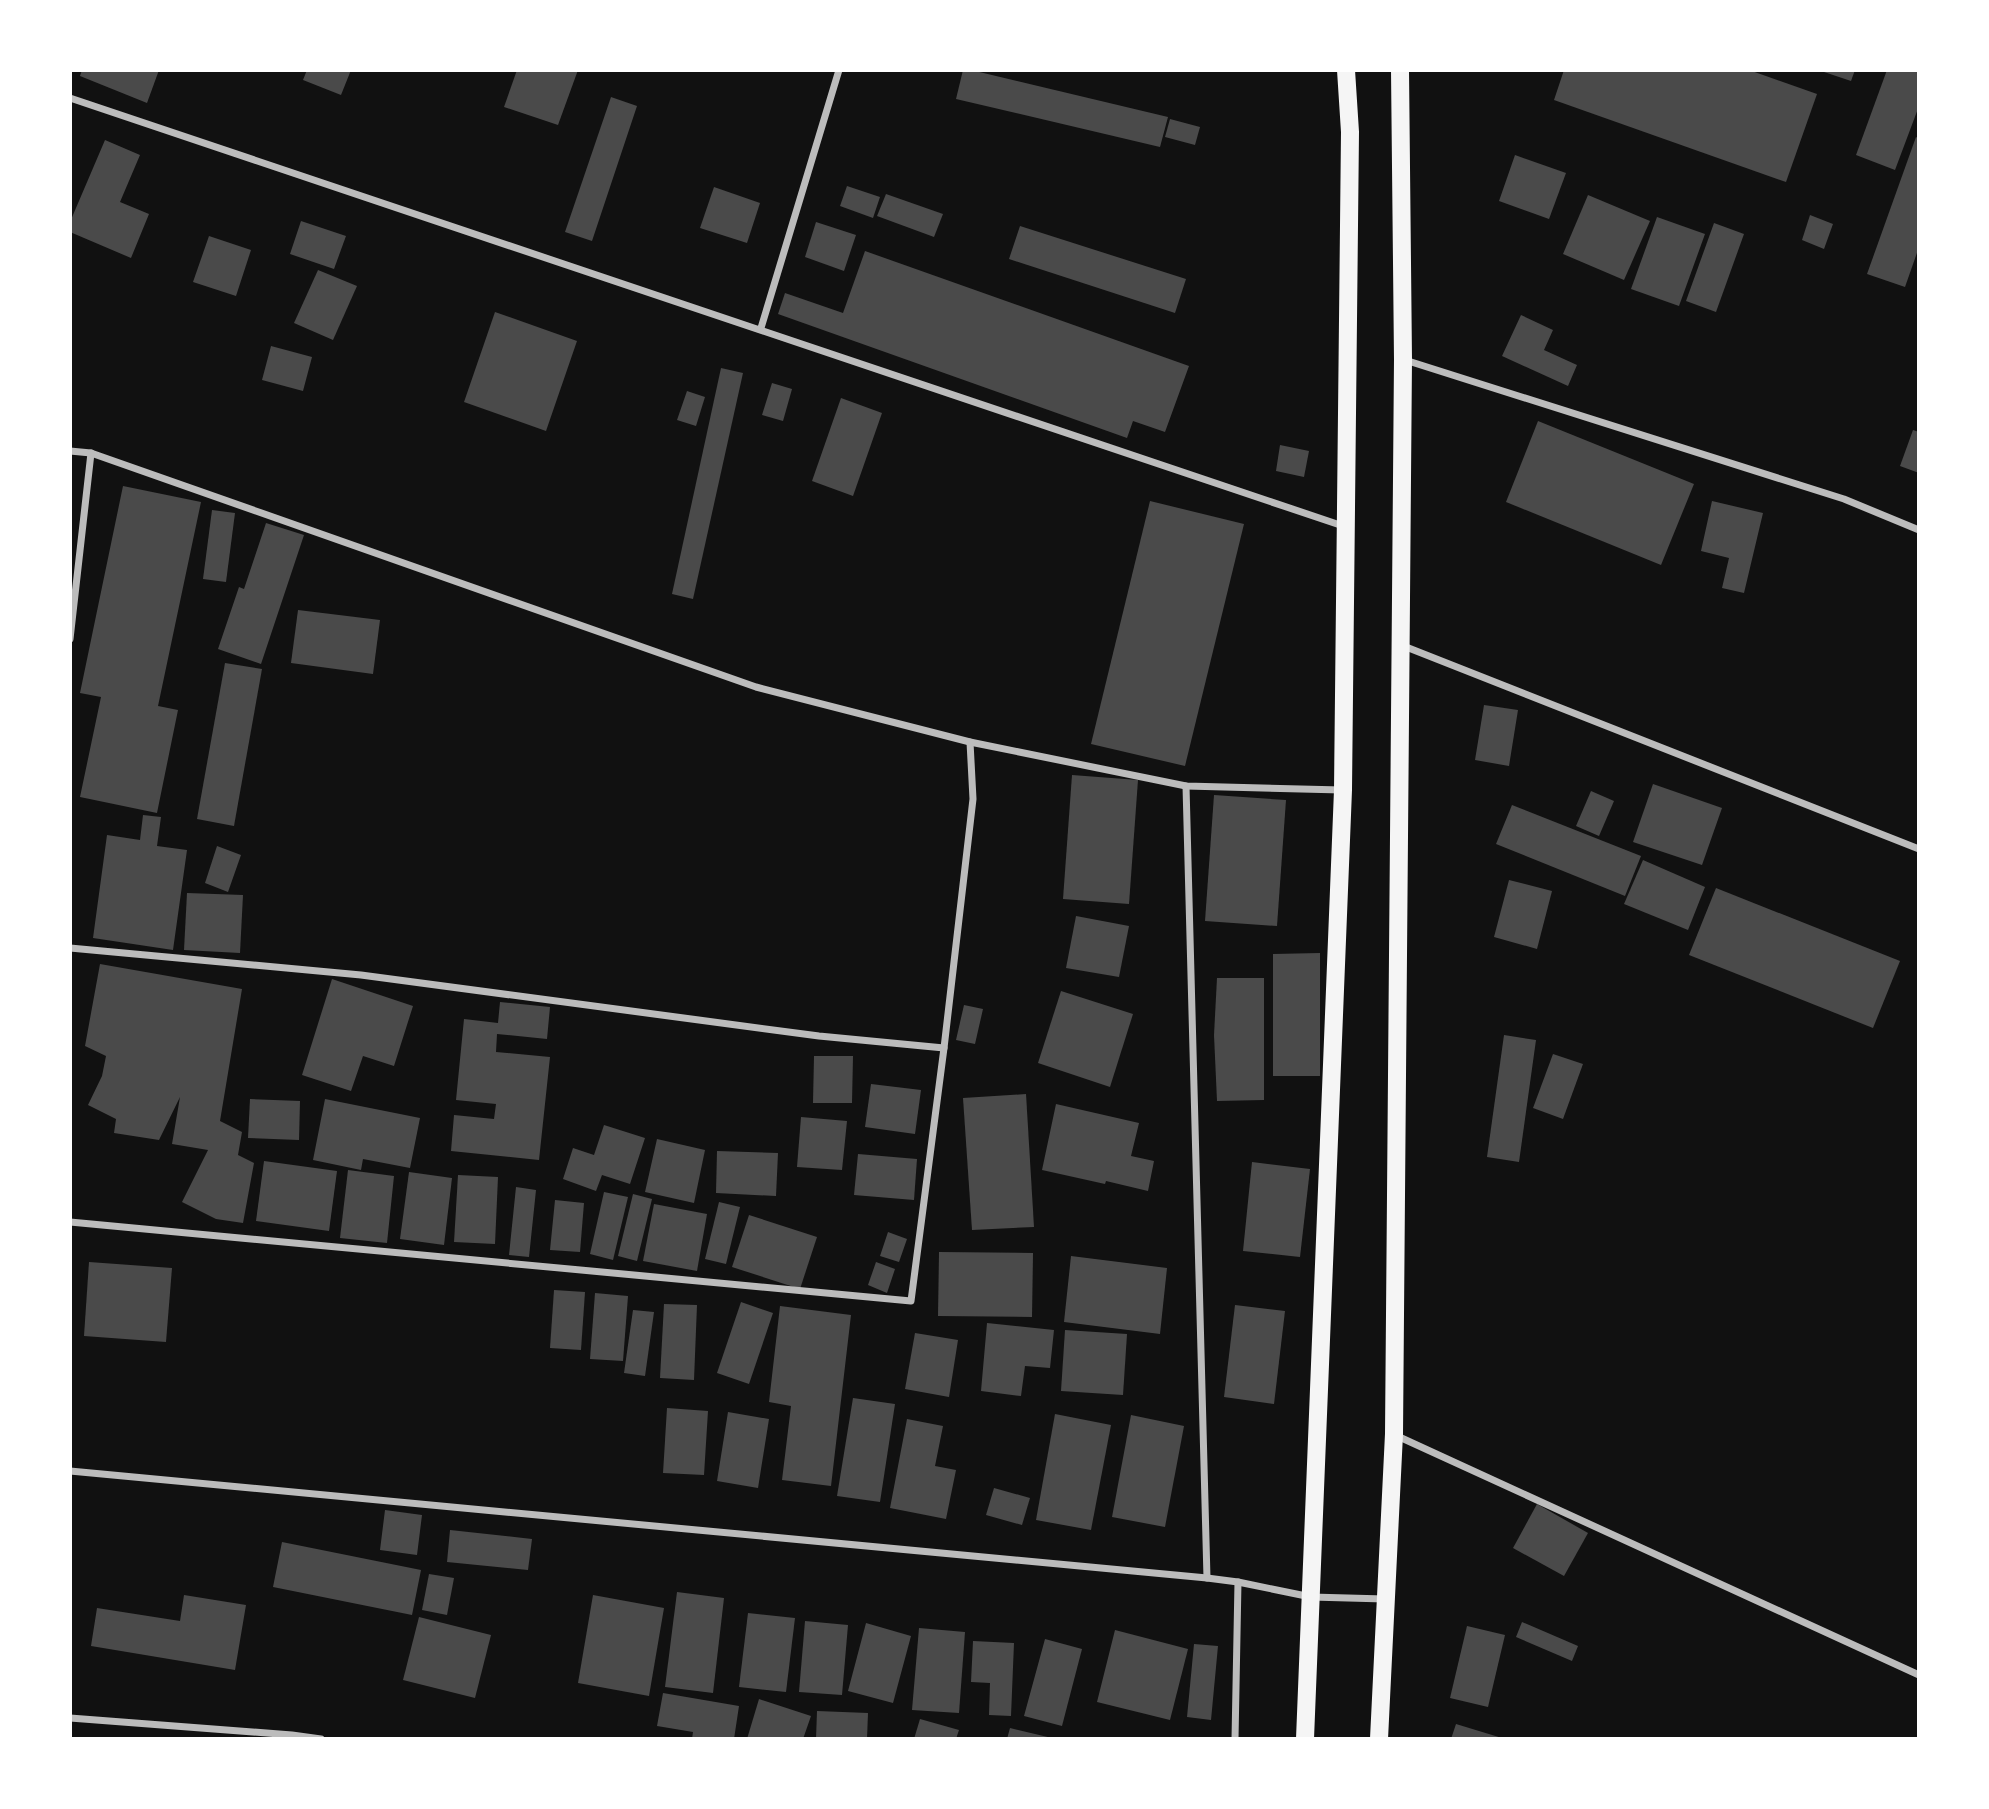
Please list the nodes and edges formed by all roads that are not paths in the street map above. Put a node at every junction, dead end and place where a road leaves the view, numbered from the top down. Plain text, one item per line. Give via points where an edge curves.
1 (839, 70) edge
2 (1346, 70) edge
3 (1400, 70) edge
4 (70, 98) edge
5 (761, 328) junction
6 (1402, 359) junction
7 (70, 451) edge
8 (91, 453) junction
9 (1347, 527) junction
10 (1919, 530) edge
11 (70, 639) edge
12 (1400, 645) junction
13 (970, 742) junction
14 (1186, 786) junction
15 (1343, 790) junction
16 (1919, 849) edge
17 (70, 948) edge
18 (944, 1048) junction
19 (70, 1222) edge
20 (1394, 1434) junction
21 (70, 1471) edge
22 (1207, 1578) junction
23 (1238, 1582) junction
24 (1311, 1597) junction
25 (1386, 1599) junction
26 (1919, 1675) edge
27 (70, 1718) edge
28 (321, 1739) edge
29 (1235, 1739) edge
30 (1305, 1739) edge
31 (1379, 1739) edge

1 - 5 street
2 - 9 main road via 1350,132
3 - 6 main road
4 - 5 street
5 - 9 street
6 - 10 street via 1843,499
6 - 12 main road
7 - 8 street
8 - 11 street
8 - 13 street via 756,687
9 - 15 main road
12 - 16 street
12 - 20 main road
13 - 14 street
13 - 18 street via 973,799
14 - 15 street
14 - 22 street
15 - 24 main road
17 - 18 street via 361,975 819,1036
18 - 19 street via 911,1301
20 - 25 main road
20 - 26 street
21 - 22 street
22 - 23 street
23 - 24 street
23 - 29 street
24 - 25 street
24 - 30 main road
25 - 31 main road
27 - 28 street

